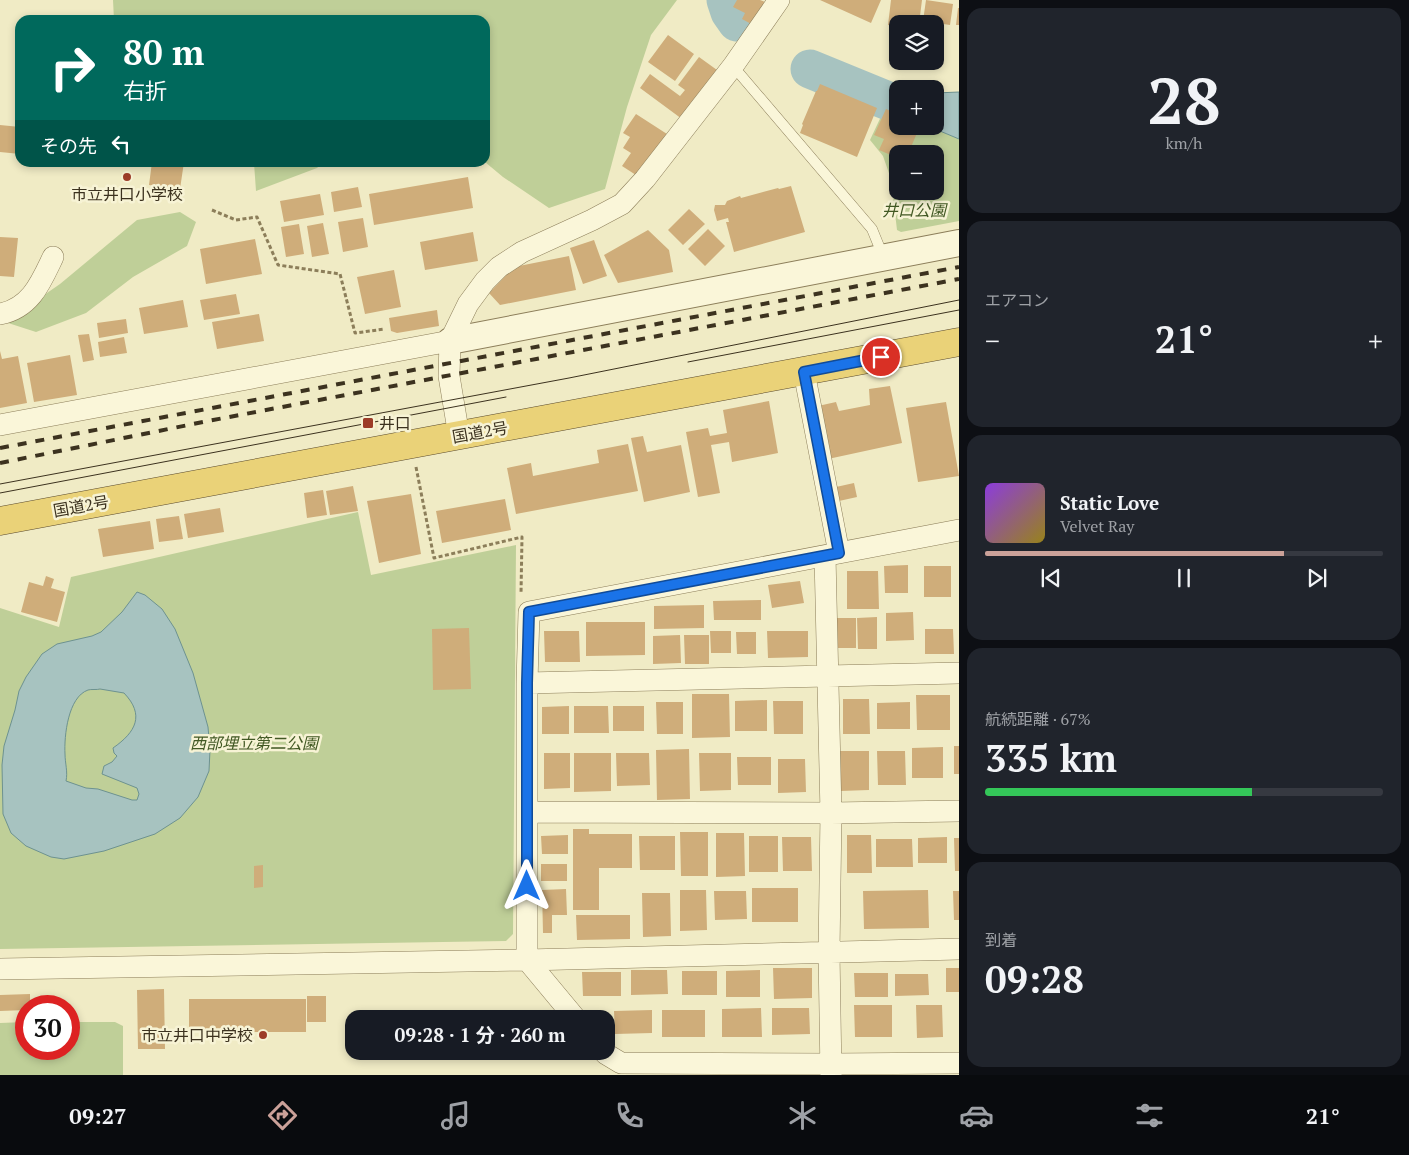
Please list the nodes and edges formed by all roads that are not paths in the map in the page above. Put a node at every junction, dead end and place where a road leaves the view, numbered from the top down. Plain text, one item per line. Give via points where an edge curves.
1 (779, 0) edge
2 (733, 66) junction
3 (959, 243) edge
4 (53, 257) dead end
5 (884, 257) junction
6 (0, 314) edge
7 (450, 341) junction
8 (959, 342) edge
9 (804, 372) junction
10 (0, 425) edge
11 (459, 436) junction
12 (0, 521) edge
13 (959, 530) edge
14 (832, 555) junction
15 (959, 673) edge
16 (828, 676) junction
17 (527, 683) junction
18 (959, 811) edge
19 (527, 812) junction
20 (831, 813) junction
21 (959, 950) edge
22 (829, 952) junction
23 (527, 960) junction
24 (0, 968) edge
25 (569, 1010) edge
26 (615, 1059) edge
27 (959, 1063) edge
28 (831, 1070) edge

1 - 2 street
2 - 5 lane via 872,230
2 - 7 street via 622,204 522,252 499,267 468,304
3 - 5 street
4 - 6 street via 39,288 16,308
5 - 7 street
7 - 10 street
7 - 11 street via 448,376
8 - 9 highway, 国道2号
9 - 11 highway, 国道2号
9 - 14 street
11 - 12 highway, 国道2号
13 - 14 street
14 - 16 street
14 - 17 street via 529,612
15 - 16 street
16 - 17 street
16 - 20 street
17 - 19 street
18 - 20 street
19 - 20 street
19 - 23 street
20 - 22 street
21 - 22 street
22 - 23 street
22 - 28 street
23 - 24 street
23 - 25 street
26 - 28 street via 621,1063
27 - 28 street

